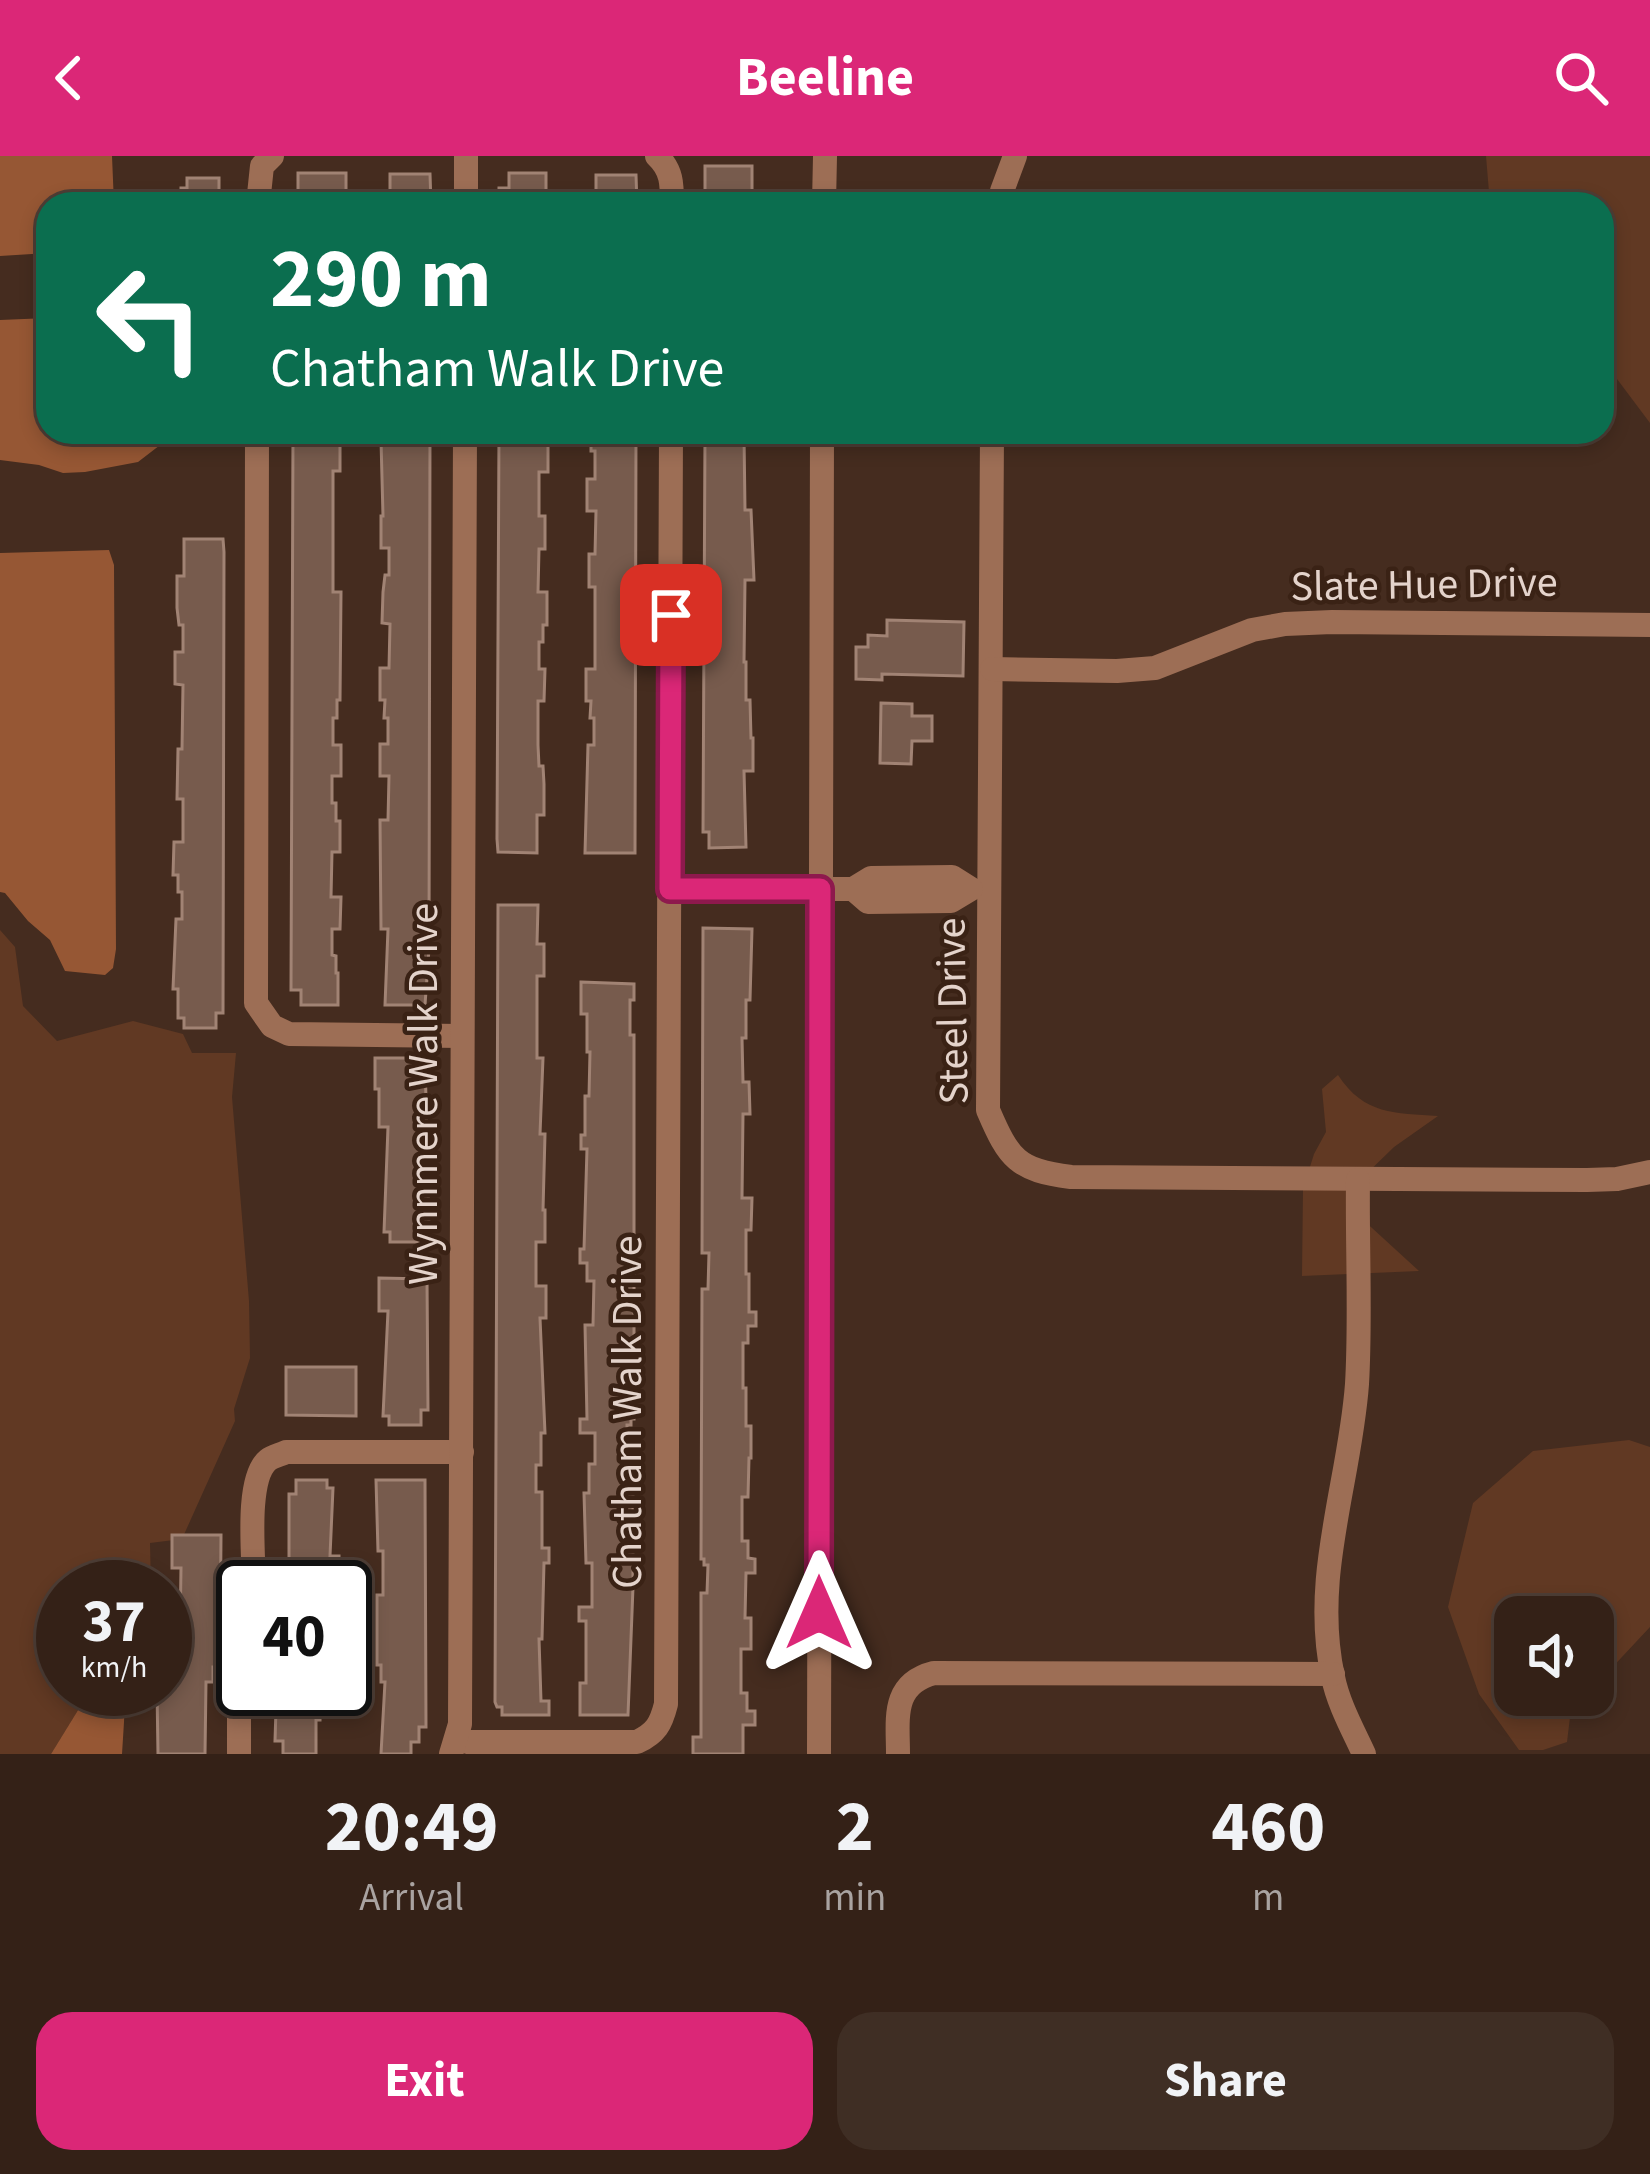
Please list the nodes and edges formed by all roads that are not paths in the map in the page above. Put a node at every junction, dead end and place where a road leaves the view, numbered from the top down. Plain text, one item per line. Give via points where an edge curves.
1 (272, 156) edge
2 (466, 156) edge
3 (657, 156) edge
4 (825, 156) edge
5 (1015, 156) edge
6 (259, 192) edge
7 (466, 192) edge
8 (672, 192) edge
9 (824, 192) edge
10 (1002, 192) edge
11 (257, 444) edge
12 (465, 444) edge
13 (671, 444) edge
14 (822, 444) edge
15 (992, 444) edge
16 (1650, 625) edge
17 (992, 669) junction
18 (670, 889) junction
19 (820, 889) junction
20 (981, 889) junction
21 (462, 1036) junction
22 (1650, 1172) edge
23 (1358, 1180) junction
24 (462, 1452) junction
25 (254, 1560) edge
26 (1333, 1674) junction
27 (238, 1716) edge
28 (454, 1746) edge
29 (239, 1754) edge
30 (819, 1754) edge
31 (898, 1754) edge
32 (1364, 1754) edge

1 - 6 street via 262,166
2 - 7 street
3 - 8 street
4 - 9 street
5 - 10 street
11 - 21 street via 256,1004 290,1034
12 - 21 street, Wynnmere Walk Drive
13 - 18 street, Chatham Walk Drive
14 - 19 street
15 - 17 street, Steel Drive
16 - 17 street, Slate Hue Drive via 1285,624 1155,668
17 - 20 street, Steel Drive
18 - 19 street
18 - 28 street, Chatham Walk Drive via 666,1704 653,1734 637,1742
19 - 20 street via 853,889 868,902 951,901
19 - 30 street
20 - 23 street, Steel Drive via 988,1110 1012,1156 1034,1172 1071,1178
21 - 24 street, Wynnmere Walk Drive
22 - 23 street, Steel Drive via 1587,1180
23 - 26 street via 1357,1382 1326,1578
24 - 25 street via 286,1452 267,1461 254,1494
24 - 28 street, Wynnmere Walk Drive
26 - 31 street via 934,1673 919,1677 898,1706
26 - 32 street
27 - 29 street

